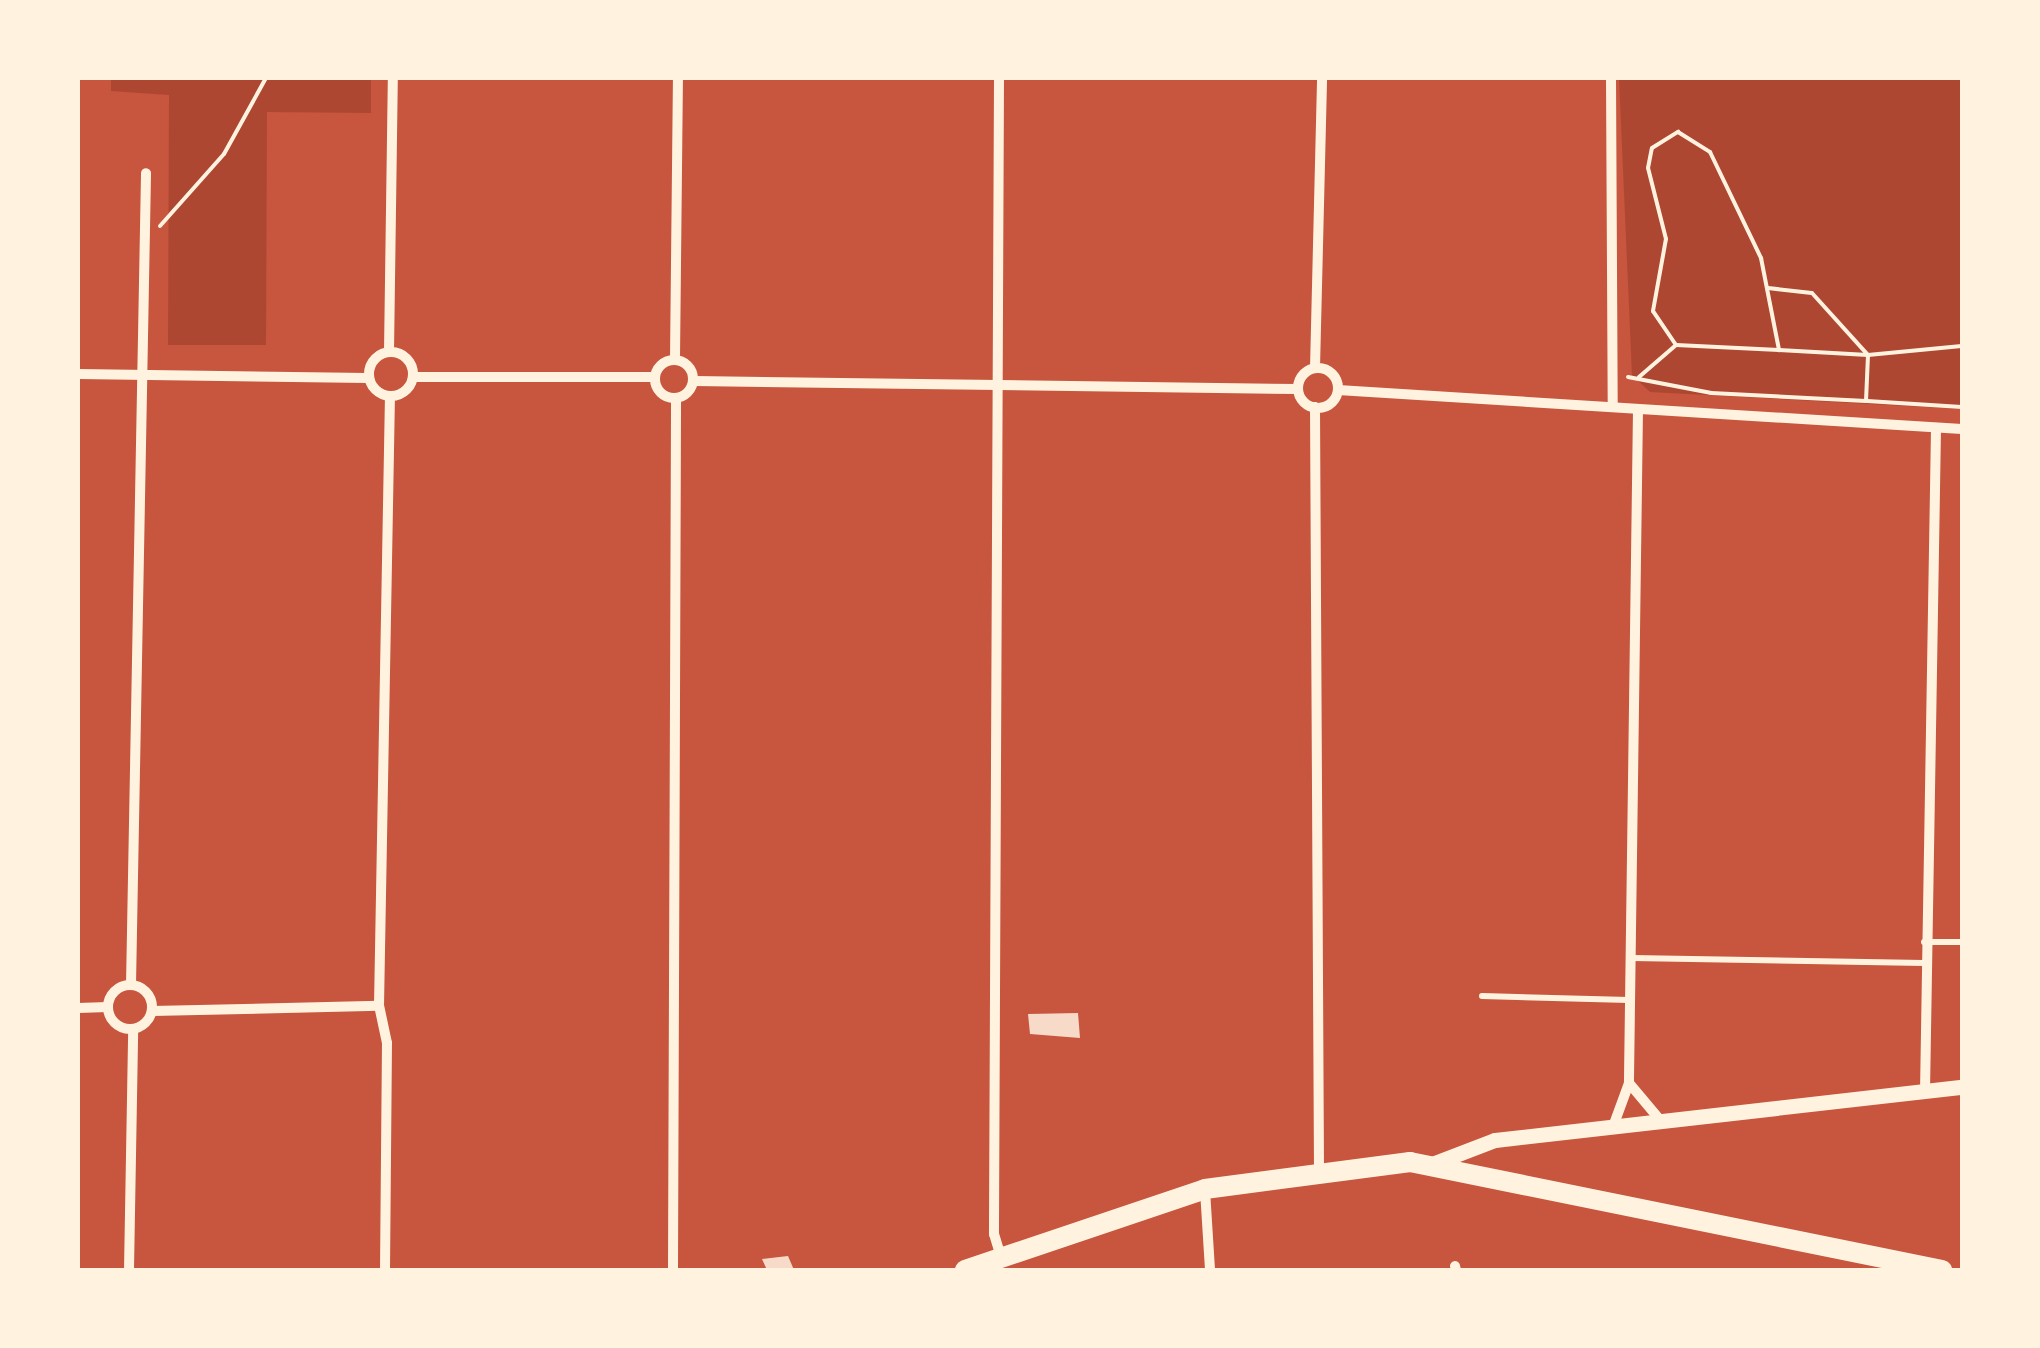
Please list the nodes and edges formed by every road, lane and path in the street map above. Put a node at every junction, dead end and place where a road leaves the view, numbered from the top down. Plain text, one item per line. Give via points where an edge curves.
1 (266, 78) edge
2 (393, 78) edge
3 (678, 78) edge
4 (999, 78) edge
5 (1322, 78) edge
6 (1610, 78) edge
7 (146, 173) dead end
8 (138, 235) junction
9 (1768, 288) junction
10 (1676, 345) junction
11 (1962, 346) edge
12 (1779, 350) junction
13 (390, 352) junction
14 (1868, 354) junction
15 (675, 359) junction
16 (1315, 368) junction
17 (78, 374) edge
18 (138, 374) junction
19 (413, 377) junction
20 (654, 377) junction
21 (1628, 377) dead end
22 (368, 378) junction
23 (1639, 378) junction
24 (999, 380) junction
25 (694, 381) junction
26 (1298, 389) junction
27 (1338, 390) junction
28 (390, 396) junction
29 (676, 398) junction
30 (1866, 401) junction
31 (1962, 406) edge
32 (1613, 407) junction
33 (1315, 408) junction
34 (1638, 409) junction
35 (1936, 428) junction
36 (1962, 429) edge
37 (1924, 942) junction
38 (1962, 942) edge
39 (1630, 958) junction
40 (1924, 963) junction
41 (132, 986) junction
42 (1482, 996) dead end
43 (1629, 1000) junction
44 (379, 1006) junction
45 (108, 1007) junction
46 (79, 1008) edge
47 (152, 1010) junction
48 (133, 1030) junction
49 (1629, 1084) junction
50 (1962, 1087) edge
51 (1924, 1092) junction
52 (1666, 1123) junction
53 (1614, 1124) junction
54 (1432, 1164) junction
55 (1319, 1170) junction
56 (1205, 1189) junction
57 (1002, 1258) junction
58 (129, 1270) edge
59 (385, 1270) edge
60 (673, 1270) edge
61 (965, 1270) edge
62 (1210, 1270) edge
63 (1942, 1270) edge

1 - 8 path via 210,174 153,233
2 - 13 street
3 - 15 street
4 - 24 street
5 - 16 street
6 - 32 street
7 - 8 street
8 - 18 street
9 - 10 path via 1710,152 1678,132 1663,136 1648,168 1666,239 1653,311
9 - 12 path
9 - 14 path via 1812,293
10 - 12 path
10 - 23 path
11 - 14 path
12 - 14 path
13 - 19 street via 406,358
13 - 22 street via 374,360
14 - 30 path
15 - 20 street
15 - 25 street
16 - 26 street
16 - 27 street via 1332,373
17 - 18 street
18 - 22 street
18 - 41 street
19 - 20 street
19 - 28 street
20 - 29 street
21 - 23 path
22 - 28 street
23 - 30 path via 1711,393
24 - 25 street
24 - 26 street
24 - 57 street via 994,1234
25 - 29 street
26 - 33 street
27 - 32 street
27 - 33 street
28 - 44 street
29 - 60 street
30 - 31 path
32 - 34 street
33 - 55 street
34 - 35 street
34 - 39 street
35 - 36 street
35 - 37 street
37 - 38 lane
37 - 40 street
39 - 40 lane
39 - 43 street
40 - 51 street
41 - 45 street
41 - 47 street
42 - 43 lane
43 - 49 street
44 - 47 street
44 - 59 street via 387,1043
45 - 46 street
45 - 48 street via 116,1025
47 - 48 street
48 - 58 street
49 - 52 street
49 - 53 street
50 - 51 street
51 - 52 street
52 - 53 street
53 - 54 street via 1496,1140
54 - 55 main road
54 - 63 main road
55 - 56 main road
56 - 57 main road
56 - 62 street
57 - 61 main road

